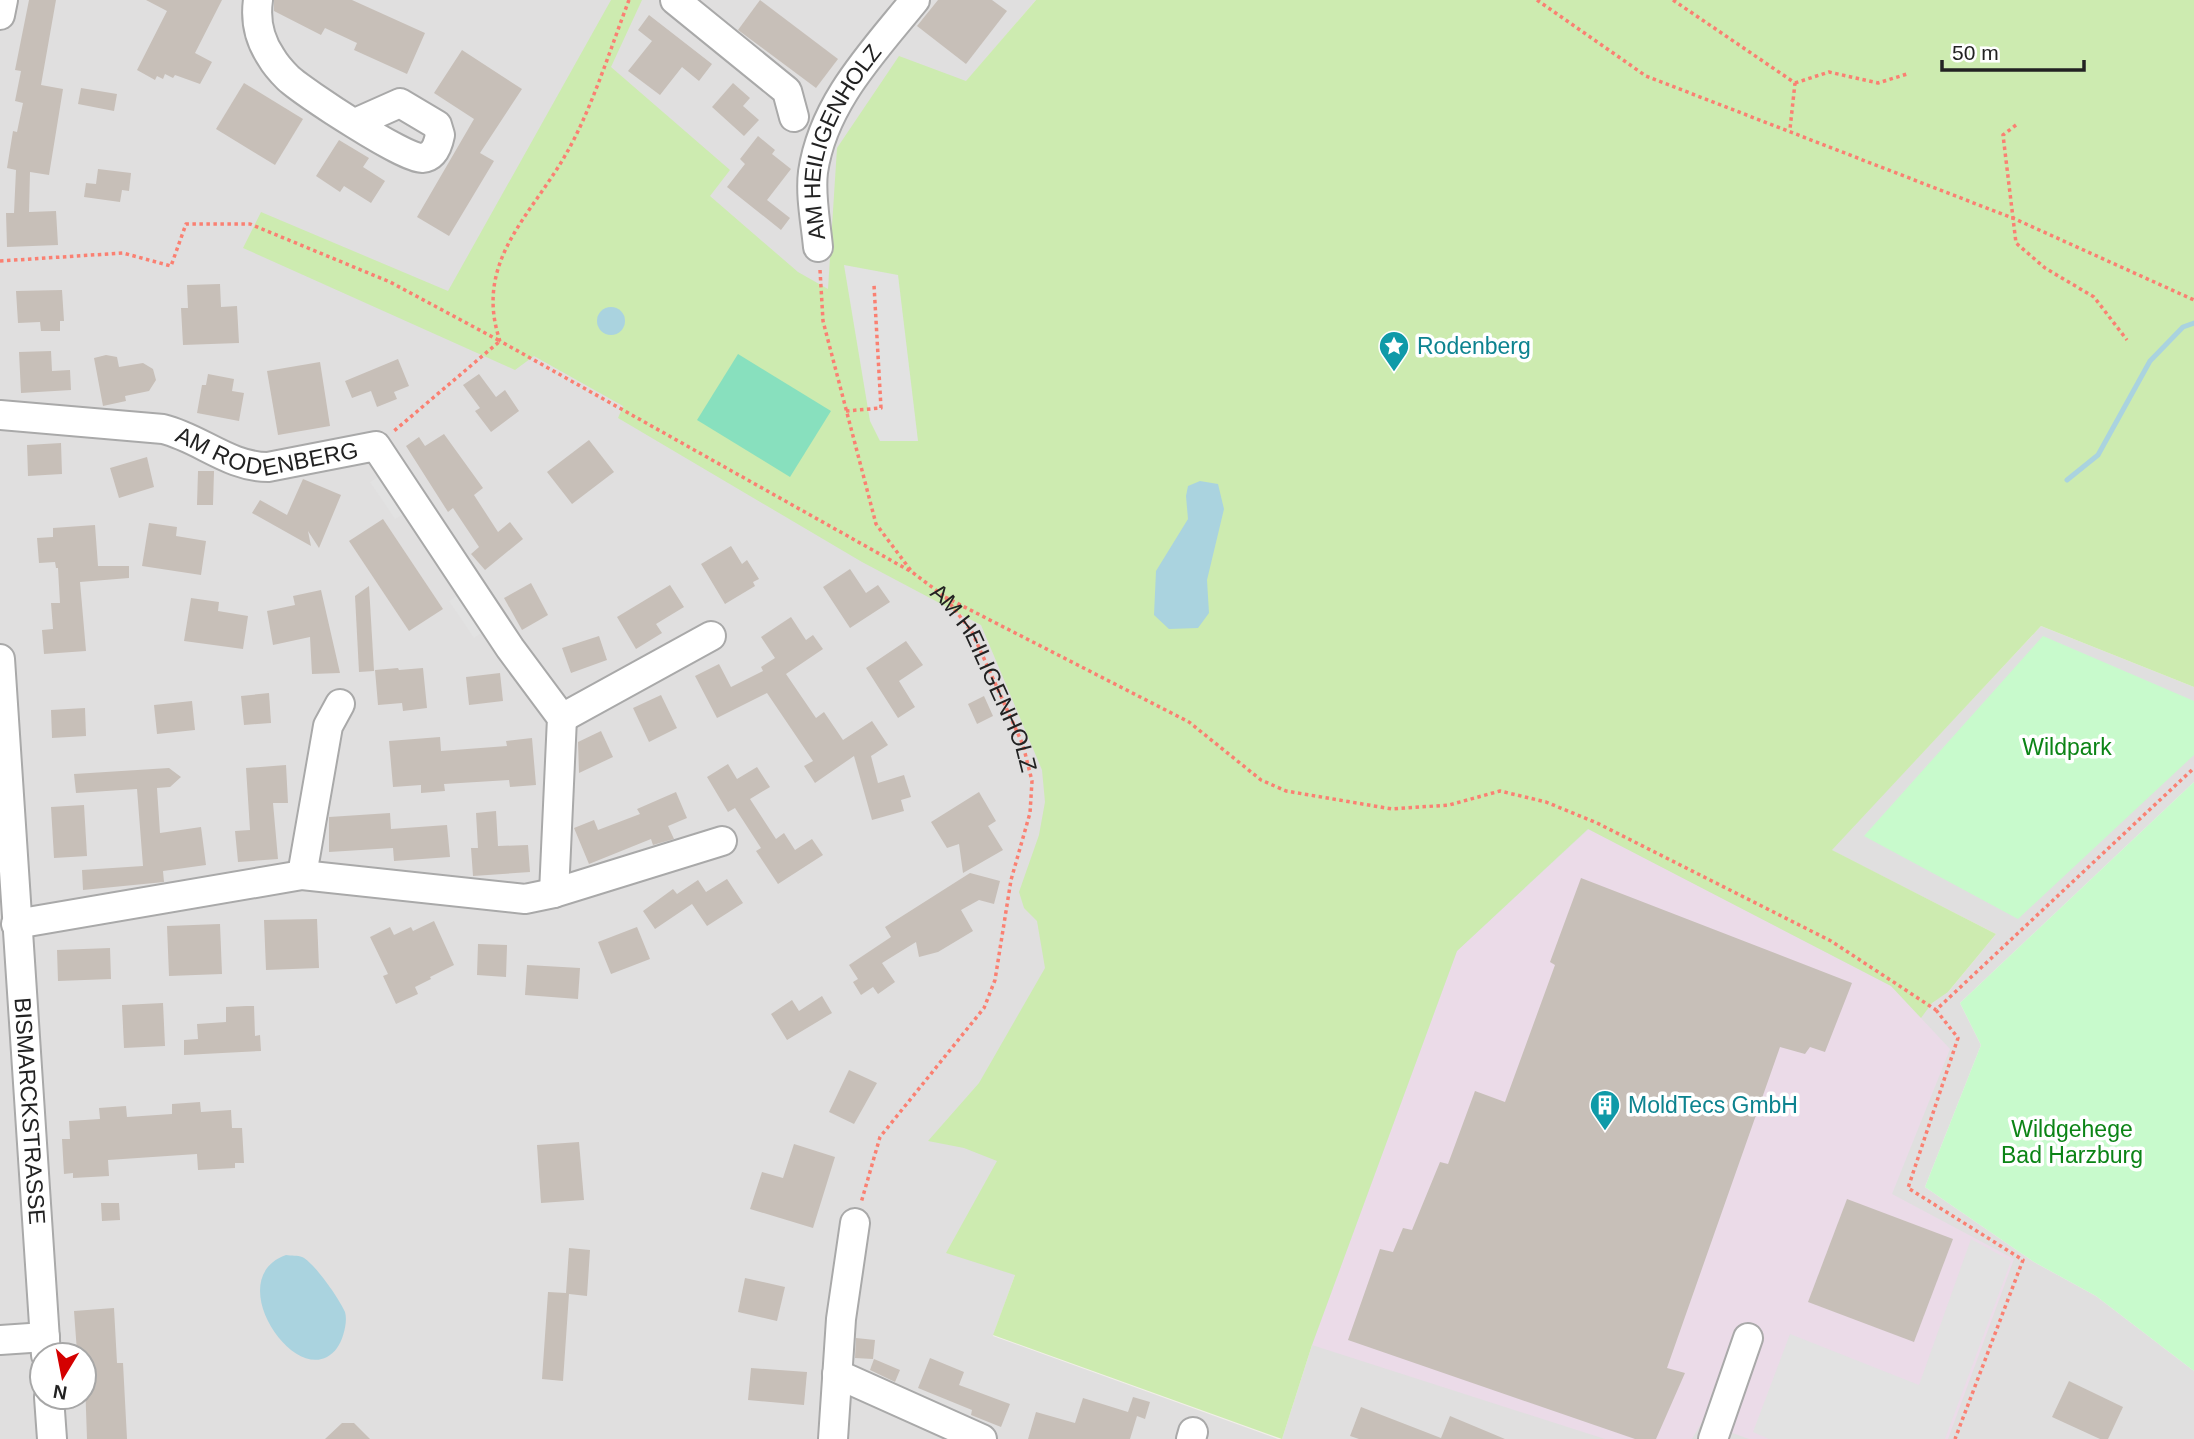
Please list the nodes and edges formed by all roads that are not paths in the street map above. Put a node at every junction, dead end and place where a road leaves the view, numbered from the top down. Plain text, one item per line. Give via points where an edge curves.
1 (3, 0) edge
2 (258, 0) edge
3 (675, 0) edge
4 (915, 0) edge
5 (0, 15) edge
6 (794, 117) dead end
7 (355, 123) dead end
8 (818, 247) road end
9 (0, 415) edge
10 (711, 636) dead end
11 (0, 659) edge
12 (340, 704) dead end
13 (562, 718) junction
14 (722, 841) dead end
15 (302, 876) junction
16 (554, 894) junction
17 (11, 938) edge
18 (855, 1223) road end
19 (1748, 1338) dead end
20 (0, 1340) edge
21 (45, 1341) edge
22 (28, 1344) edge
23 (836, 1374) junction
24 (50, 1411) edge
25 (52, 1439) edge
26 (833, 1439) edge
27 (982, 1439) edge
28 (1713, 1439) edge

1 - 5 street
2 - 7 street via 259,35 270,56 288,78
3 - 6 street via 787,91
4 - 8 street, AM HEILIGENHOLZ via 850,81 821,134 813,175
9 - 13 street, AM RODENBERG via 163,429 253,467 376,446
10 - 13 street
11 - 17 street, BISMARCKSTRASSE
12 - 15 street via 328,726
13 - 16 street
14 - 16 street
15 - 16 street via 526,899
15 - 17 street
17 - 21 street, BISMARCKSTRASSE
18 - 23 street
19 - 28 street
20 - 22 street
23 - 26 street
23 - 27 street
24 - 25 street

